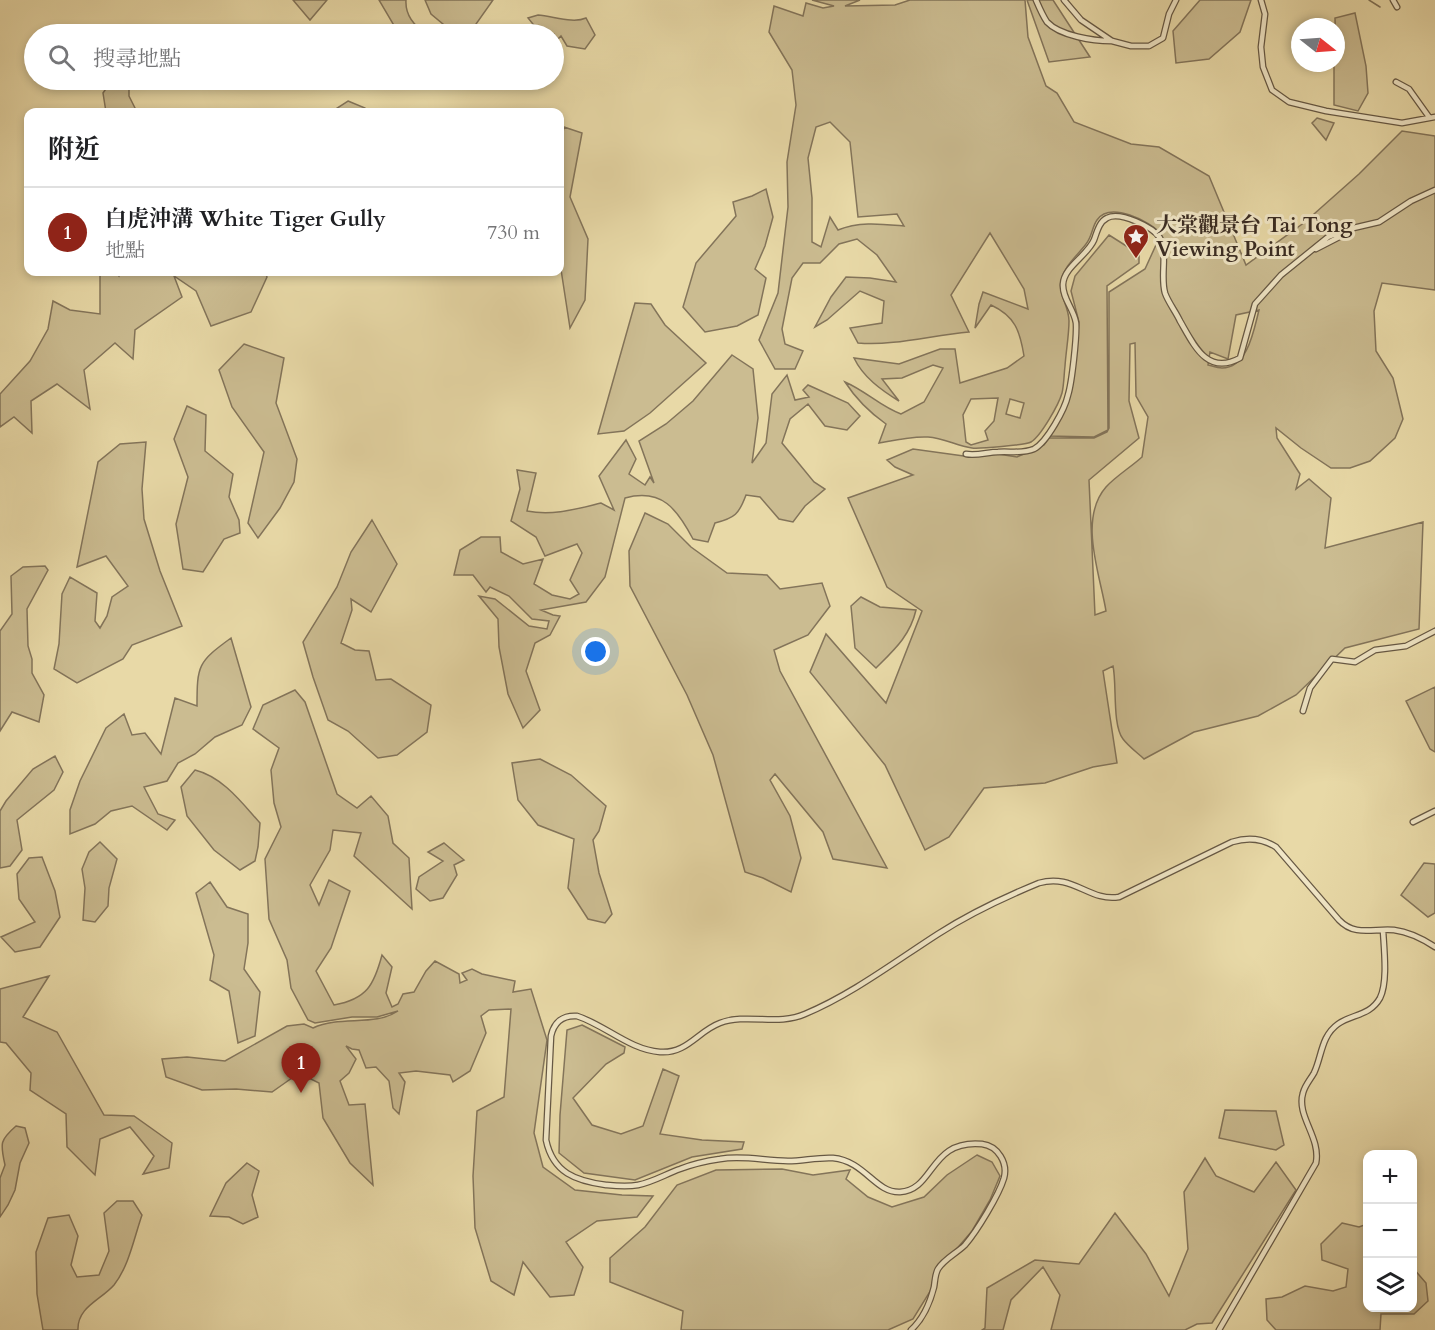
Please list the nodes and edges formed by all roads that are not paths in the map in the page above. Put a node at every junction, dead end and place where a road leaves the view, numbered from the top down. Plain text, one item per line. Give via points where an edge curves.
1 (1036, 0) edge
2 (1064, 0) edge
3 (1176, 0) edge
4 (1261, 0) edge
5 (1393, 0) edge
6 (1397, 7) dead end
7 (1112, 41) junction
8 (1396, 82) dead end
9 (1432, 117) edge
10 (1435, 190) edge
11 (966, 454) dead end
12 (1435, 632) edge
13 (1303, 711) dead end
14 (1435, 811) edge
15 (1413, 822) dead end
16 (1383, 930) junction
17 (1435, 947) edge
18 (911, 1330) edge
19 (1219, 1330) edge

1 - 7 street via 1048,22 1057,28 1090,41
2 - 7 street via 1081,20
3 - 7 street via 1163,38 1149,46
4 - 9 street via 1265,14 1263,66 1272,90 1289,102 1402,123
5 - 6 street
8 - 9 street via 1409,89
10 - 11 street via 1379,222 1359,227 1311,252 1281,275 1255,304 1239,358 1224,364 1206,359 1166,296 1159,237 1128,219 1105,219 1089,250 1063,282 1076,324 1068,397 1050,431 1034,449
12 - 13 street via 1406,646 1375,650 1355,662 1332,659 1311,687
14 - 15 street
16 - 17 street via 1412,934
16 - 18 street via 1361,932 1346,926 1276,847 1262,840 1244,839 1119,897 1099,896 1066,881 1039,883 955,924 807,1013 780,1020 723,1022 679,1050 645,1048 577,1016 566,1017 555,1025 551,1036 546,1140 557,1164 570,1176 584,1181 638,1185 692,1165 727,1158 830,1158 852,1163 887,1190 903,1191 920,1183 950,1149 974,1144 994,1149 1003,1162 1003,1179 974,1233 939,1268 927,1309
16 - 19 street via 1384,980 1380,997 1368,1012 1340,1023 1329,1033 1303,1093 1302,1107 1316,1144 1316,1163

